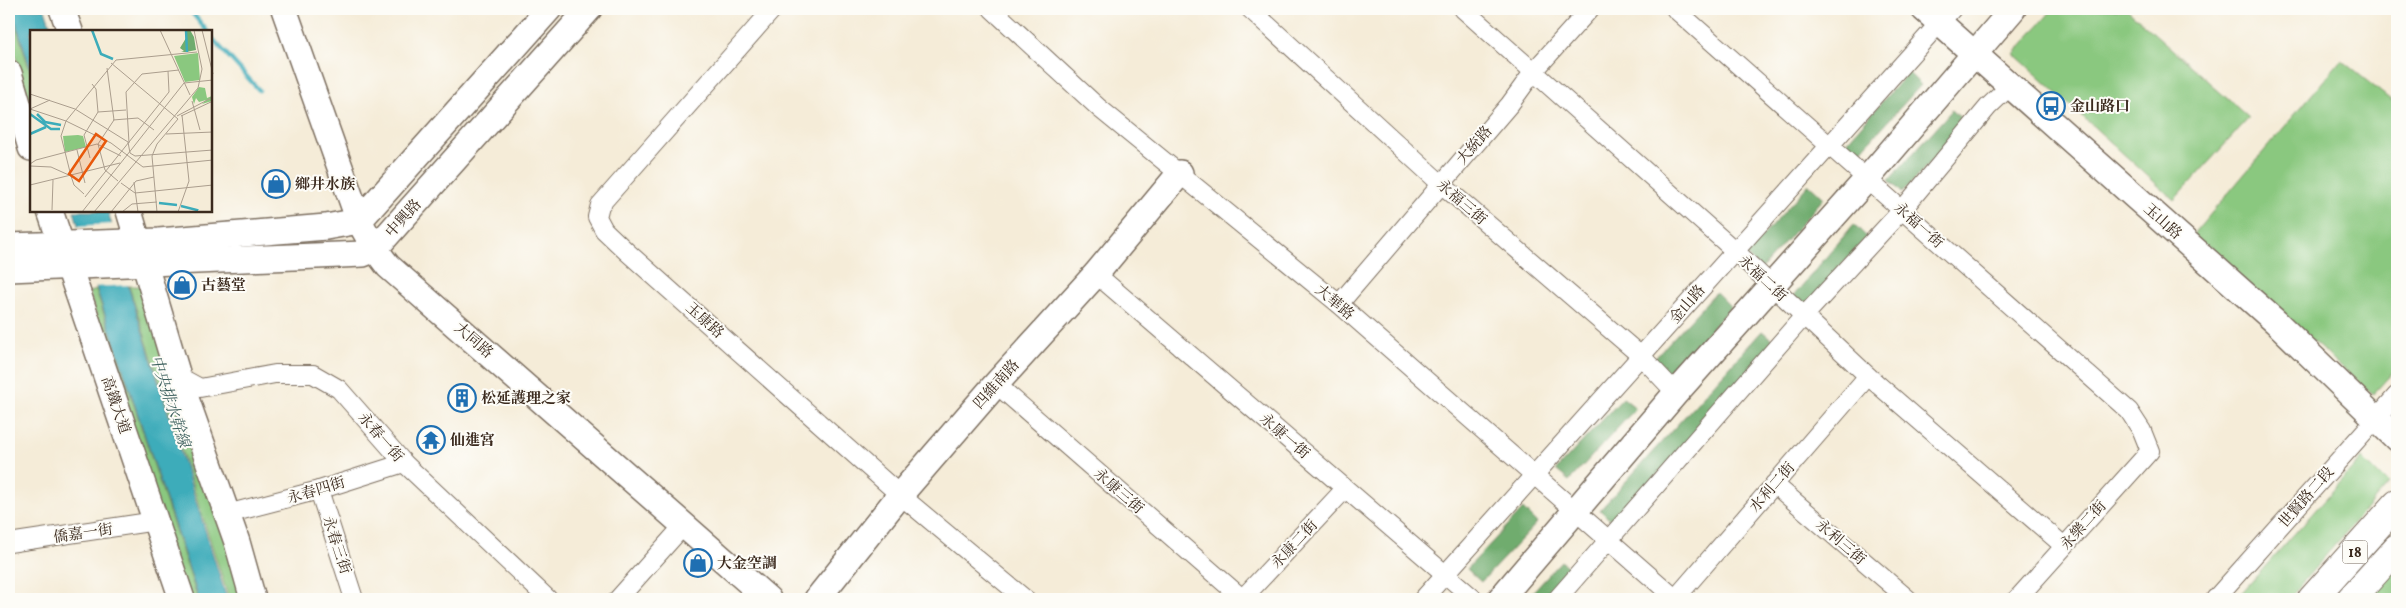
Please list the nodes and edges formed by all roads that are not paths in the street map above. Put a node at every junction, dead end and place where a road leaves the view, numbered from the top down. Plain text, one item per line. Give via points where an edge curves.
1 (62, 9) edge
2 (284, 9) edge
3 (549, 9) edge
4 (589, 9) edge
5 (773, 9) edge
6 (992, 9) edge
7 (1250, 9) edge
8 (1463, 9) edge
9 (1590, 9) edge
10 (1675, 9) edge
11 (2012, 9) edge
12 (1938, 13) edge
13 (70, 30) edge
14 (1974, 53) junction
15 (1534, 71) junction
16 (9, 73) edge
17 (2010, 86) junction
18 (30, 145) edge
19 (1830, 145) junction
20 (1180, 173) junction
21 (1867, 179) junction
22 (1440, 183) junction
23 (1902, 210) junction
24 (51, 212) edge
25 (129, 212) edge
26 (359, 221) junction
27 (69, 242) junction
28 (9, 246) edge
29 (375, 249) junction
30 (1734, 250) junction
31 (139, 253) junction
32 (77, 265) junction
33 (9, 269) edge
34 (1096, 274) junction
35 (1771, 285) junction
36 (1339, 304) junction
37 (1804, 316) junction
38 (1641, 356) junction
39 (178, 376) junction
40 (1868, 376) junction
41 (996, 384) junction
42 (1676, 393) junction
43 (2397, 394) edge
44 (2376, 419) junction
45 (2397, 439) edge
46 (2150, 451) joint
47 (404, 462) junction
48 (1534, 475) junction
49 (1774, 484) junction
50 (1345, 489) junction
51 (319, 490) junction
52 (900, 495) junction
53 (2397, 504) edge
54 (1576, 513) junction
55 (227, 514) junction
56 (156, 521) junction
57 (684, 525) junction
58 (1609, 540) junction
59 (9, 543) edge
60 (2064, 546) junction
61 (2397, 548) edge
62 (1445, 573) junction
63 (760, 597) edge
64 (182, 599) edge
65 (253, 599) edge
66 (354, 599) edge
67 (548, 599) edge
68 (618, 599) edge
69 (817, 599) edge
70 (1025, 599) edge
71 (1242, 599) edge
72 (1423, 599) edge
73 (1474, 599) edge
74 (1500, 599) edge
75 (1557, 599) edge
76 (1676, 599) edge
77 (1908, 599) edge
78 (2017, 599) edge
79 (2215, 599) edge
80 (2312, 599) edge
81 (2351, 599) edge

1 - 13 street
2 - 26 street, 大同路
3 - 26 street, 中興路
4 - 29 street, 中興路
5 - 52 street, 玉康路 via 600,204 597,217 604,230 626,251
6 - 20 street, 大華路 via 1100,108
7 - 22 street, 永福三街
8 - 15 street, 永福二街
9 - 15 street, 大統路
10 - 19 street, 永福一街
11 - 14 street
12 - 14 street, 玉山路
12 - 19 street, 金山路
14 - 17 street, 玉山路
14 - 21 street
15 - 22 street, 大統路 via 1510,104
15 - 30 street, 永福二街
16 - 18 street
17 - 23 street via 1988,107
17 - 44 street, 玉山路 via 2276,322
19 - 21 street, 永福一街
19 - 30 street, 金山路
20 - 34 street, 四維南路
20 - 36 street, 大華路
21 - 23 street, 永福一街
21 - 35 street
22 - 36 street, 大統路
22 - 38 street, 永福三街
23 - 37 street
23 - 46 street, 永福一街 via 2129,411
24 - 27 street, 高鐵大道
25 - 31 street
26 - 29 street, 大同路
26 - 31 street
27 - 28 street
27 - 31 street
27 - 32 street, 高鐵大道
29 - 31 street, 中興路 via 363,254
29 - 57 street, 大同路 via 388,266
30 - 35 street, 永福二街
30 - 38 street, 金山路
31 - 32 street
31 - 39 street
32 - 33 street
32 - 56 street, 高鐵大道
34 - 41 street, 四維南路
34 - 50 street, 永康一街
35 - 37 street, 永福二街
35 - 42 street
36 - 48 street, 大華路
37 - 40 street, 永福二街
37 - 58 street
38 - 42 street, 永福三街
38 - 48 street, 金山路
39 - 47 street, 永春一街 via 200,388 274,374 313,374 339,389
39 - 55 street
40 - 49 street, 水利二街
40 - 60 street, 永福二街
41 - 52 street, 四維南路
41 - 71 street, 永康三街
42 - 54 street
43 - 44 street, 世賢路二段
44 - 45 street, 玉山路
44 - 79 street, 世賢路二段
46 - 60 street, 永樂二街
47 - 51 street, 永春四街
47 - 67 street, 永春一街
48 - 54 street, 大華路
48 - 62 street, 金山路
49 - 76 street, 水利二街
49 - 77 street, 永利三街
50 - 62 street, 永康一街
50 - 71 street, 永康二街
51 - 55 street, 永春四街
51 - 66 street, 永春三街
52 - 69 street, 四維南路
52 - 70 street, 玉康路
53 - 80 main road, 18
54 - 58 street, 大華路
54 - 74 street
55 - 65 street
56 - 59 street, 僑嘉一街
56 - 64 street, 高鐵大道
57 - 63 street, 大同路
57 - 68 street
58 - 75 street
58 - 76 street, 大華路
60 - 78 street, 永樂二街
61 - 81 main road, 18
62 - 72 street, 金山路
62 - 73 street, 永康一街

